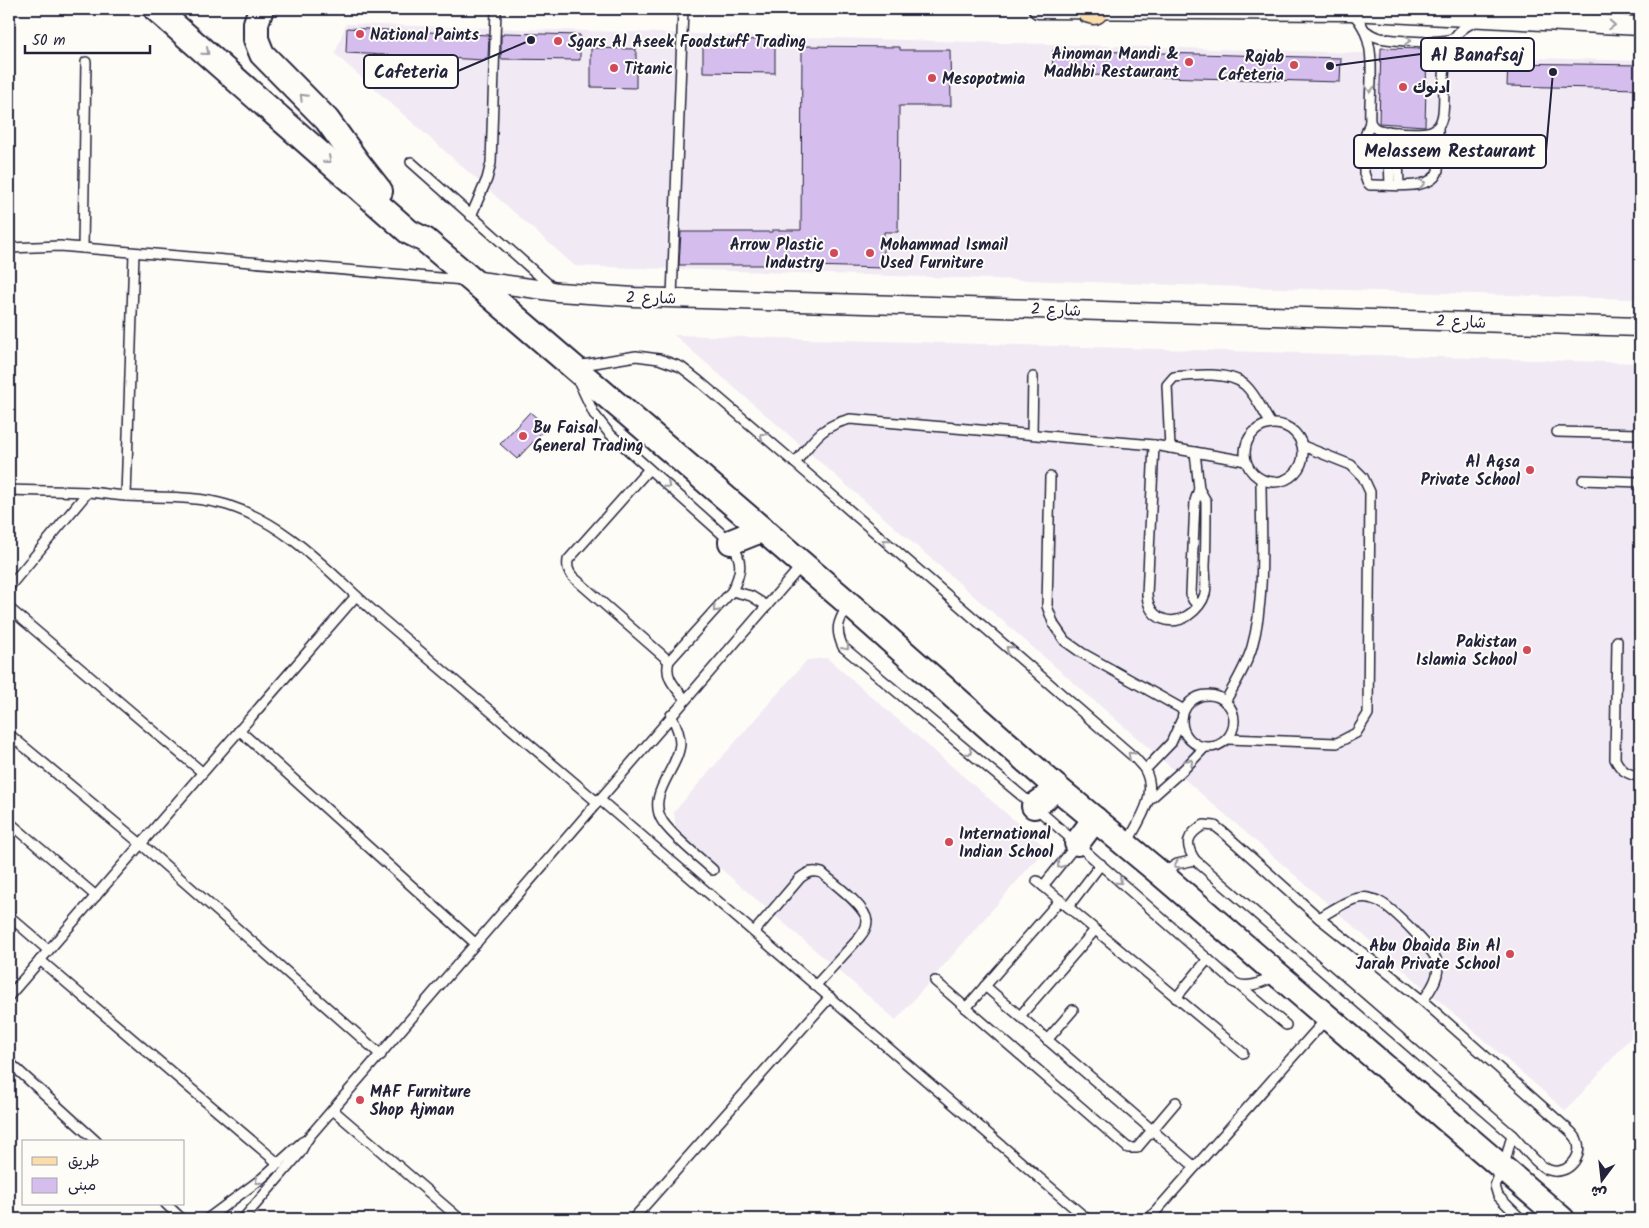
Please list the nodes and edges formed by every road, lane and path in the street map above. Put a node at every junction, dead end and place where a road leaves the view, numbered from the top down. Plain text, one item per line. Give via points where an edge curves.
1 (156, 9) edge
2 (261, 9) edge
3 (496, 9) edge
4 (683, 9) edge
5 (1038, 9) edge
6 (1092, 9) edge
7 (1350, 11) junction
8 (1483, 19) junction
9 (1640, 26) edge
10 (1366, 31) junction
11 (1452, 39) junction
12 (86, 62) dead end
13 (1370, 122) junction
14 (1438, 127) junction
15 (1393, 131) junction
16 (1438, 150) junction
17 (1490, 153) dead end
18 (410, 162) dead end
19 (1395, 185) junction
20 (471, 216) junction
21 (424, 240) junction
22 (9, 248) edge
23 (83, 248) junction
24 (134, 252) junction
25 (472, 280) junction
26 (558, 292) junction
27 (672, 297) junction
28 (1640, 327) edge
29 (573, 367) junction
30 (1033, 377) dead end
31 (1271, 424) junction
32 (1557, 432) dead end
33 (1032, 434) junction
34 (1640, 434) edge
35 (1154, 445) junction
36 (1303, 446) junction
37 (1170, 448) junction
38 (1196, 452) junction
39 (1246, 461) junction
40 (794, 463) junction
41 (649, 469) junction
42 (1050, 477) dead end
43 (1261, 480) junction
44 (1583, 480) dead end
45 (1640, 482) edge
46 (1199, 489) junction
47 (9, 490) edge
48 (88, 492) junction
49 (126, 496) junction
50 (761, 530) junction
51 (731, 542) junction
52 (802, 565) junction
53 (9, 587) edge
54 (732, 591) junction
55 (356, 596) junction
56 (848, 604) junction
57 (1198, 605) junction
58 (767, 606) junction
59 (9, 608) edge
60 (1617, 641) dead end
61 (669, 661) junction
62 (685, 699) junction
63 (1225, 702) junction
64 (1183, 714) junction
65 (672, 715) junction
66 (239, 730) junction
67 (10, 735) dead end
68 (1227, 739) junction
69 (1205, 747) junction
70 (1145, 770) junction
71 (202, 772) junction
72 (1640, 777) edge
73 (1056, 787) junction
74 (598, 800) junction
75 (1149, 800) junction
76 (1034, 806) junction
77 (1095, 819) junction
78 (9, 822) edge
79 (1077, 843) junction
80 (140, 844) junction
81 (1126, 845) junction
82 (1195, 860) junction
83 (1101, 864) junction
84 (713, 870) dead end
85 (1161, 874) junction
86 (96, 896) junction
87 (1060, 900) junction
88 (1068, 907) junction
89 (9, 916) edge
90 (1319, 918) junction
91 (1095, 930) junction
92 (754, 932) junction
93 (476, 944) junction
94 (48, 950) junction
95 (1208, 959) junction
96 (40, 960) junction
97 (1278, 976) junction
98 (934, 981) dead end
99 (816, 985) junction
100 (985, 986) junction
101 (1240, 986) junction
102 (9, 996) edge
103 (830, 997) junction
104 (1176, 998) junction
105 (1423, 1001) junction
106 (966, 1008) junction
107 (1073, 1010) dead end
108 (1020, 1016) junction
109 (1327, 1018) junction
110 (1286, 1024) dead end
111 (1047, 1040) junction
112 (1243, 1053) dead end
113 (381, 1055) junction
114 (9, 1062) edge
115 (1176, 1102) dead end
116 (333, 1110) junction
117 (1152, 1130) junction
118 (1512, 1135) junction
119 (308, 1138) junction
120 (95, 1140) edge
121 (279, 1164) junction
122 (1195, 1167) junction
123 (1501, 1169) junction
124 (168, 1206) edge
125 (182, 1219) edge
126 (207, 1219) edge
127 (243, 1219) edge
128 (460, 1219) edge
129 (632, 1219) edge
130 (1087, 1219) edge
131 (1149, 1219) edge
132 (1521, 1219) edge
133 (1562, 1219) edge

1 -> 21 street via 409,232
21 -> 2 street via 416,227 368,177 327,120 262,54 256,39 256,23
3 - 20 lane via 491,163 488,179
4 - 27 lane
5 - 6 street
6 - 7 street
7 - 8 street
7 - 10 lane
8 -> 9 street
8 - 11 lane via 1460,30
10 -> 11 lane via 1386,39 1438,42
10 -> 13 lane via 1370,47
11 - 14 lane via 1445,56 1443,113
12 - 23 lane
13 - 15 lane via 1378,131
13 - 19 lane via 1364,139 1364,178 1370,185
14 - 15 lane via 1423,132
14 - 16 lane
15 - 19 lane
16 - 17 lane
19 -> 16 lane via 1428,183 1438,171
18 - 20 lane
20 - 26 lane
21 - 25 street
22 - 23 lane
23 - 24 lane
24 - 25 lane
24 - 49 lane
25 - 26 street, شارع 2
25 - 29 street
26 - 27 street, شارع 2
27 - 28 street, شارع 2
40 -> 29 lane via 680,367 659,359 636,356
29 - 41 lane via 600,424
29 - 50 street
30 - 33 lane
31 - 36 lane via 1280,424 1295,432
31 - 37 lane via 1247,387 1238,380 1228,376 1174,378 1167,385
31 - 39 lane via 1263,426 1250,437 1246,444
32 - 34 lane
33 - 35 lane
33 - 40 lane via 850,419 834,423 820,432
35 - 37 lane
35 - 57 lane via 1148,604 1158,617 1166,620 1184,618
36 - 43 lane via 1303,462 1293,476 1278,483
36 - 68 lane via 1352,465 1370,492 1368,714 1356,733 1337,743
37 - 38 lane
38 - 39 lane
38 - 46 lane
39 - 43 lane
70 -> 40 lane
41 -> 51 lane
41 - 61 lane via 568,560 567,566 573,577
42 - 64 lane via 1047,606 1054,625 1065,641 1082,653
43 - 63 lane via 1258,618 1249,655
44 - 45 lane
46 - 57 lane via 1195,501 1191,594
46 - 57 lane via 1206,508 1205,588
47 - 48 lane
48 - 49 lane
48 - 53 lane
49 - 55 lane via 201,499 251,514 297,542
50 - 51 street
50 - 52 street
51 - 54 lane via 741,566
52 - 56 street
52 - 58 lane
54 - 58 lane via 751,596
54 -> 61 lane
55 - 66 lane
55 - 74 lane
56 - 73 street
56 -> 76 lane via 838,624 838,636 843,647
58 - 62 lane
59 - 71 lane
60 - 72 lane via 1615,759 1619,768
61 - 62 lane via 668,676
62 - 65 lane
63 - 64 lane via 1210,695 1202,696 1195,699
63 - 68 lane via 1234,724
64 - 69 lane via 1185,734 1197,745
64 - 70 lane via 1171,742
65 - 74 lane
65 - 84 lane via 680,743 677,758 658,797 658,809 662,821 671,831
66 - 71 lane
66 - 93 lane
67 - 80 lane
68 - 69 lane
75 -> 69 lane
70 - 75 lane via 1150,785
71 - 80 lane
73 - 76 street
73 - 77 street
74 - 92 lane
74 - 93 lane
75 - 81 lane
76 - 79 lane
77 - 79 street
77 - 81 street
78 - 86 lane
79 - 83 lane
79 -> 87 lane via 1040,884
80 - 86 lane
80 - 113 lane
81 - 85 street
82 -> 85 lane via 1177,864
82 - 90 lane via 1189,851 1189,840 1194,831 1204,826 1215,826
82 - 118 lane
83 - 88 lane
83 -> 95 lane
85 - 97 street
86 - 94 lane
87 - 88 lane
87 - 100 lane
88 - 91 lane
89 - 94 lane
90 - 105 lane
90 - 105 lane via 1356,899 1380,902 1434,954 1438,974
91 - 104 lane
91 - 108 lane
92 - 99 lane
92 - 99 lane via 800,878 814,871 822,873 864,910 867,920 859,938
93 - 113 lane
94 - 96 lane
95 - 101 lane
95 - 104 lane
96 - 102 lane
96 - 121 lane
97 - 101 lane
97 - 109 street
98 - 106 lane
99 - 103 lane
100 - 106 lane
100 - 108 lane
101 - 110 lane
103 - 129 lane
103 - 130 lane
104 - 112 lane
105 - 118 lane via 1570,1131 1577,1139 1576,1160 1559,1171 1548,1170
106 - 117 lane via 1128,1148 1136,1148
107 - 111 lane
108 - 111 lane
109 - 122 lane
109 - 123 street
111 - 117 lane
113 - 116 lane
114 - 120 lane
115 - 117 lane
116 - 119 lane
116 - 128 lane
117 - 122 lane
118 - 123 lane
119 - 121 lane
119 - 127 lane via 300,1153
121 -> 126 lane
122 - 131 lane
123 - 132 lane via 1496,1191
123 - 133 street
124 - 125 lane

